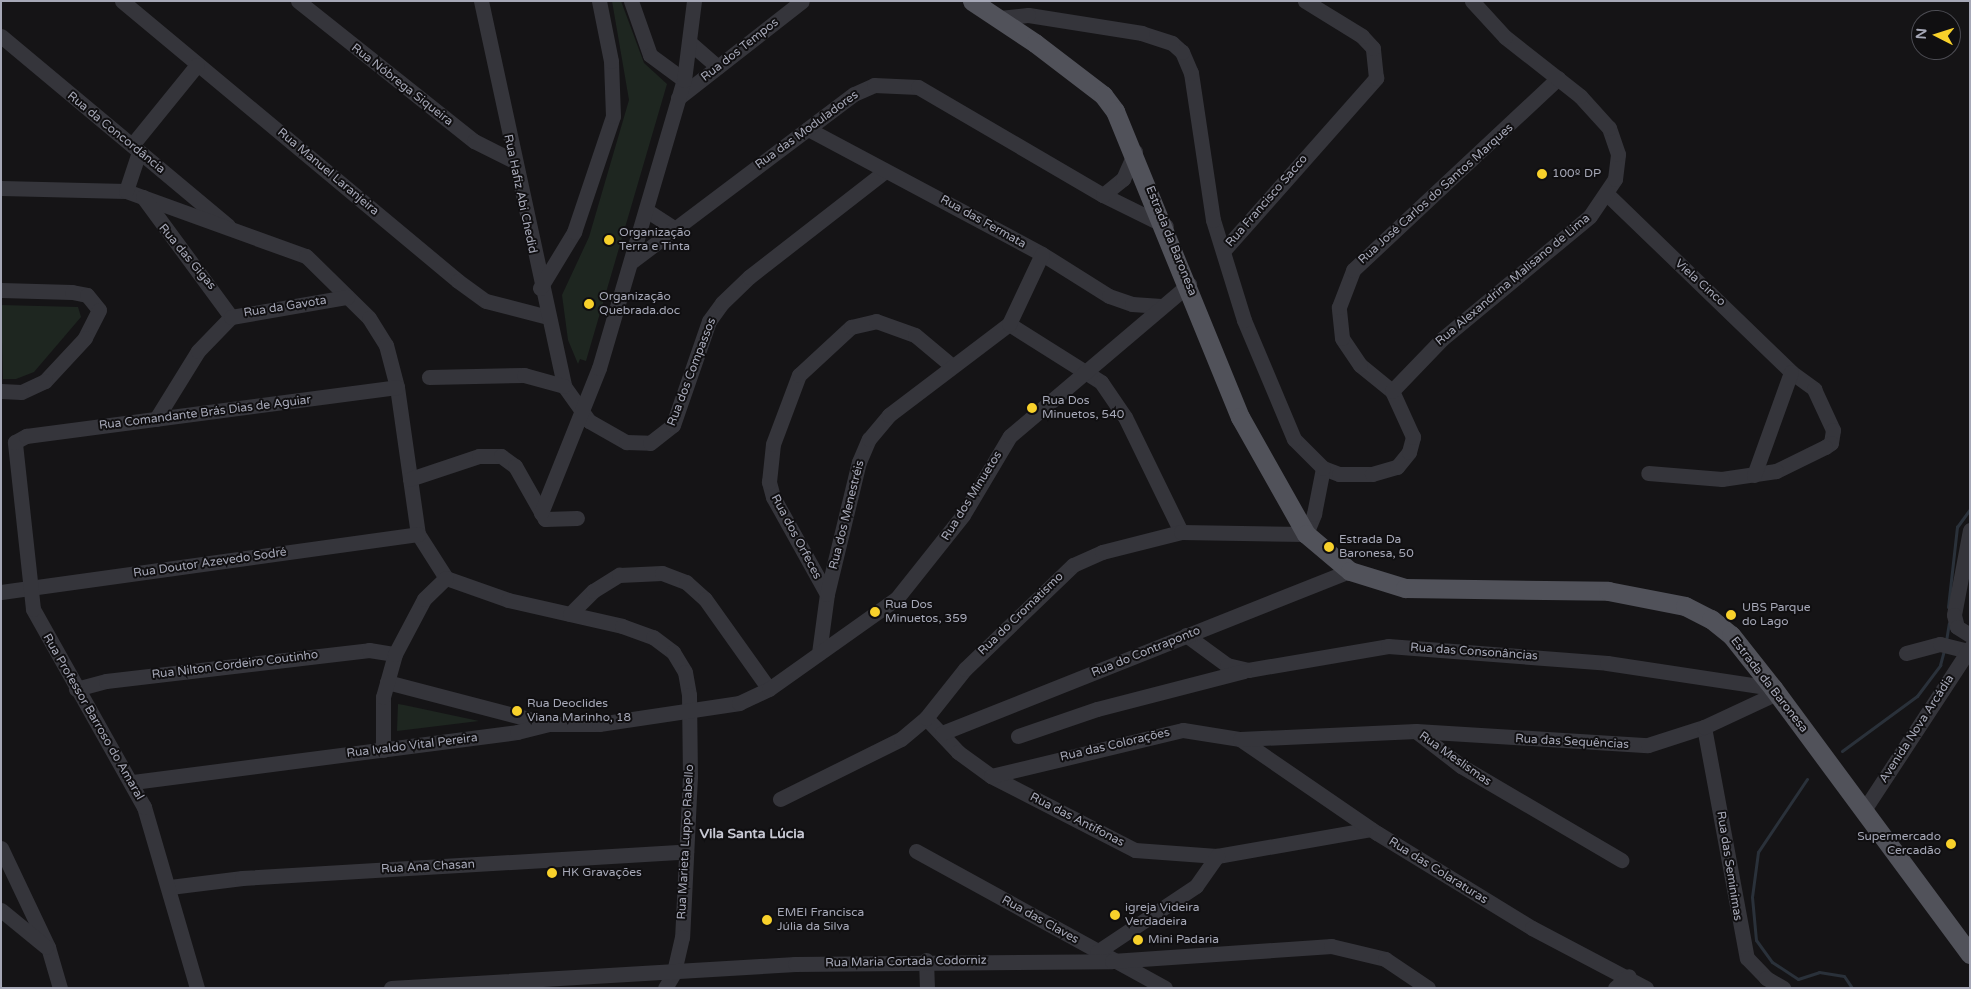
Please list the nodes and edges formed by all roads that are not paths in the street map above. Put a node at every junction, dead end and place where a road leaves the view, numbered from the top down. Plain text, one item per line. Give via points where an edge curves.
1 (122, 1) edge
2 (298, 1) edge
3 (481, 1) edge
4 (599, 1) edge
5 (631, 1) edge
6 (694, 1) edge
7 (802, 1) edge
8 (972, 1) edge
9 (1305, 1) edge
10 (1472, 1) edge
11 (1000, 18) junction
12 (1, 36) edge
13 (688, 42) junction
14 (197, 65) junction
15 (718, 67) junction
16 (1558, 78) junction
17 (684, 80) junction
18 (678, 98) junction
19 (808, 129) junction
20 (136, 148) junction
21 (1135, 152) junction
22 (512, 160) junction
23 (885, 171) junction
24 (1, 188) edge
25 (126, 190) junction
26 (1103, 195) junction
27 (1608, 195) junction
28 (143, 197) junction
29 (646, 210) junction
30 (1166, 226) junction
31 (232, 229) junction
32 (675, 229) junction
33 (1224, 250) junction
34 (1042, 254) junction
35 (630, 262) junction
36 (1189, 284) junction
37 (540, 288) junction
38 (1, 290) edge
39 (347, 297) junction
40 (1161, 306) junction
41 (231, 317) junction
42 (548, 317) junction
43 (1009, 324) junction
44 (952, 366) junction
45 (1791, 372) junction
46 (1087, 373) junction
47 (429, 377) dead end
48 (564, 386) junction
49 (397, 387) junction
50 (1, 391) edge
51 (1392, 391) junction
52 (580, 412) junction
53 (156, 419) junction
54 (15, 442) joint
55 (1323, 468) junction
56 (1648, 473) dead end
57 (1754, 475) junction
58 (410, 479) junction
59 (541, 513) junction
60 (577, 518) dead end
61 (1970, 530) edge
62 (1181, 532) junction
63 (418, 534) junction
64 (1306, 534) junction
65 (1350, 571) junction
66 (446, 578) junction
67 (30, 588) junction
68 (1, 592) edge
69 (826, 594) junction
70 (570, 614) junction
71 (1186, 635) junction
72 (1970, 635) edge
73 (1959, 647) edge
74 (819, 653) junction
75 (395, 654) junction
76 (1906, 654) dead end
77 (1248, 670) junction
78 (387, 682) junction
79 (76, 689) junction
80 (769, 689) junction
81 (1775, 690) junction
82 (690, 711) junction
83 (926, 718) junction
84 (549, 724) junction
85 (1704, 728) junction
86 (1416, 731) junction
87 (942, 734) junction
88 (1018, 736) dead end
89 (1240, 739) junction
90 (382, 750) junction
91 (991, 776) junction
92 (133, 782) junction
93 (780, 799) dead end
94 (1864, 810) junction
95 (1371, 829) junction
96 (1, 848) edge
97 (916, 851) dead end
98 (686, 852) junction
99 (1217, 856) junction
100 (1621, 860) dead end
101 (170, 887) junction
102 (1, 910) edge
103 (48, 948) junction
104 (1097, 952) junction
105 (1970, 954) edge
106 (926, 960) junction
107 (1112, 961) junction
108 (674, 973) junction
109 (1640, 984) edge
110 (60, 988) edge
111 (197, 988) edge
112 (391, 988) edge
113 (664, 988) edge
114 (928, 988) edge
115 (1165, 988) edge
116 (1428, 988) edge
117 (1615, 988) edge
118 (1783, 988) edge

1 - 14 street, Rua Manuel Laranjeira
2 - 22 street, Rua Nóbrega Siqueira via 474,141
3 - 22 street, Rua Hafiz Abi Chedid
4 - 37 street via 613,70 613,116 574,232
5 - 17 street via 650,55
6 - 13 street
7 - 15 street, Rua dos Tempos
8 - 11 main road, Estrada da Baronesa
9 - 33 street, Rua Francisco Sacco via 1362,36 1373,48 1376,78
10 - 16 street, Rua Alexandrina Malisano de Lima via 1505,37
11 - 21 main road, Estrada da Baronesa via 1103,95
11 - 33 street, Rua Francisco Sacco via 1028,15 1142,33 1172,42 1182,52 1192,74 1202,171
12 - 20 street, Rua da Concordância
13 - 15 street
13 - 17 street
14 - 20 street
14 - 42 street, Rua Manuel Laranjeira via 465,286 486,301
15 - 18 street, Rua dos Tempos
16 - 27 street, Rua Alexandrina Malisano de Lima via 1609,128 1618,154
16 - 51 street, Rua José Carlos do Santos Marques via 1352,270 1339,307 1342,338 1360,365
17 - 18 street
18 - 29 street
19 - 23 street, Rua das Fermata
19 - 26 street, Rua das Moduladores via 874,85 918,87
19 - 32 street, Rua das Moduladores
20 - 25 street
20 - 31 street, Rua da Concordância
21 - 26 street via 1123,179
21 - 30 main road, Estrada da Baronesa
22 - 37 street, Rua Hafiz Abi Chedid
23 - 34 street, Rua das Fermata
23 - 52 street, Rua dos Compassos via 748,277 722,302 709,321 673,425 664,436 639,445 626,442 601,430
24 - 25 street
25 - 28 street
26 - 30 street, Rua das Moduladores
27 - 45 street, Viela Cinco
27 - 51 street, Rua Alexandrina Malisano de Lima via 1590,216 1442,339
28 - 31 street
28 - 41 street, Rua das Gigas
29 - 32 street
29 - 35 street
30 - 36 main road, Estrada da Baronesa
31 - 39 street via 294,248
32 - 35 street, Rua das Moduladores
33 - 55 street via 1244,320 1294,439
34 - 40 street, Rua das Fermata via 1109,296 1132,304
34 - 43 street, Rua dos Menestréis
35 - 52 street via 599,368
36 - 40 street, Rua dos Minuetos
36 - 64 main road, Estrada da Baronesa via 1240,417
37 - 42 street, Rua Hafiz Abi Chedid
38 - 50 street via 80,293 87,295 99,310 85,338 45,381 21,392
39 - 41 street, Rua da Gavota
39 - 49 street via 381,333
40 - 46 street, Rua dos Minuetos
41 - 53 street, Rua da Gavota via 198,351
42 - 48 street, Rua Hafiz Abi Chedid
43 - 44 street, Rua dos Menestréis
43 - 46 street
44 - 69 street, Rua dos Menestréis via 889,415 869,439 859,462
44 - 69 street, Rua dos Orfeces via 934,346 891,324 876,322 851,327 799,375 769,464 773,497
45 - 57 street
45 - 57 street, Viela Cinco via 1821,398 1834,437 1825,447 1798,462
46 - 62 street via 1101,382 1125,417
46 - 74 street, Rua dos Minuetos via 1010,436 963,515 897,598
47 - 48 street via 524,375
48 - 52 street, Rua dos Compassos
49 - 53 street, Rua Comandante Brás Dias de Aguiar
49 - 58 street
51 - 55 street via 1413,437 1409,452 1397,466 1372,474 1339,474
52 - 59 street
53 - 54 street, Rua Comandante Brás Dias de Aguiar via 26,436
54 - 67 street, Rua Professor Barroso do Amaral
55 - 64 street
56 - 57 street via 1722,479
58 - 59 street via 479,456 501,456 515,466
58 - 63 street
59 - 60 street via 551,521
61 - 72 street via 1961,556 1954,615 1957,627
62 - 64 street, Rua do Cromatismo
62 - 83 street, Rua do Cromatismo via 1102,552 1073,565 948,687
63 - 66 street
63 - 67 street, Rua Doutor Azevedo Sodré
64 - 65 main road, Estrada da Baronesa
65 - 71 street, Rua do Contraponto
65 - 81 main road, Estrada da Baronesa via 1405,588 1608,591 1685,606 1732,635
66 - 70 street, Rua Marieta Luppo Rabello via 470,590
66 - 75 street via 424,599
67 - 68 street, Rua Doutor Azevedo Sodré
67 - 79 street, Rua Professor Barroso do Amaral via 39,622
69 - 74 street, Rua dos Menestréis
70 - 80 street via 593,591 619,576 662,573 686,582 705,599
70 - 82 street, Rua Marieta Luppo Rabello via 622,626 668,648 685,672
71 - 77 street, Rua das Consonâncias via 1227,665
71 - 87 street, Rua do Contraponto
73 - 76 street
73 - 94 street, Avenida Nova Arcádia
74 - 80 street, Rua dos Minuetos
75 - 78 street
75 - 79 street, Rua Nilton Cordeiro Coutinho via 370,650 106,681
77 - 81 street, Rua das Consonâncias via 1388,646 1607,663
77 - 88 street via 1097,709
78 - 84 street
78 - 90 street
79 - 92 street, Rua Professor Barroso do Amaral
80 - 82 street, Rua dos Minuetos via 739,704
81 - 85 street, Rua das Sequências
81 - 94 main road, Estrada da Baronesa
82 - 84 street, Rua Ivaldo Vital Pereira via 599,724
82 - 98 street, Rua Marieta Luppo Rabello
83 - 87 street, Rua das Antífonas
83 - 93 street, Rua do Cromatismo via 874,755
84 - 90 street, Rua Ivaldo Vital Pereira
85 - 86 street, Rua das Sequências via 1648,745 1614,746
85 - 118 street, Rua das Seminimas via 1747,958 1766,978
86 - 89 street, Rua Meslismas
86 - 100 street, Rua Meslismas via 1461,766
87 - 91 street, Rua das Antífonas
89 - 91 street, Rua das Colorações via 1183,730
89 - 95 street, Rua das Colaraturas
90 - 92 street, Rua Ivaldo Vital Pereira
91 - 99 street, Rua das Antífonas via 1135,850
92 - 101 street, Rua Professor Barroso do Amaral
94 - 105 main road, Estrada da Baronesa
95 - 99 street, Rua das Antífonas
95 - 109 street, Rua das Colaraturas via 1532,928
96 - 103 street
97 - 104 street, Rua das Claves
98 - 101 street, Rua Ana Chasan via 242,878
98 - 108 street, Rua Marieta Luppo Rabello via 682,938
99 - 104 street via 1196,886
101 - 111 street, Rua Professor Barroso do Amaral
102 - 103 street
103 - 110 street
104 - 107 street, Rua das Claves
106 - 107 street, Rua Maria Cortada Codorniz
106 - 108 street, Rua Maria Cortada Codorniz
106 - 114 street
107 - 115 street, Rua das Claves
107 - 116 street, Rua Maria Cortada Codorniz via 1345,947 1414,975
108 - 112 street, Rua Maria Cortada Codorniz
108 - 113 street
109 - 117 street

